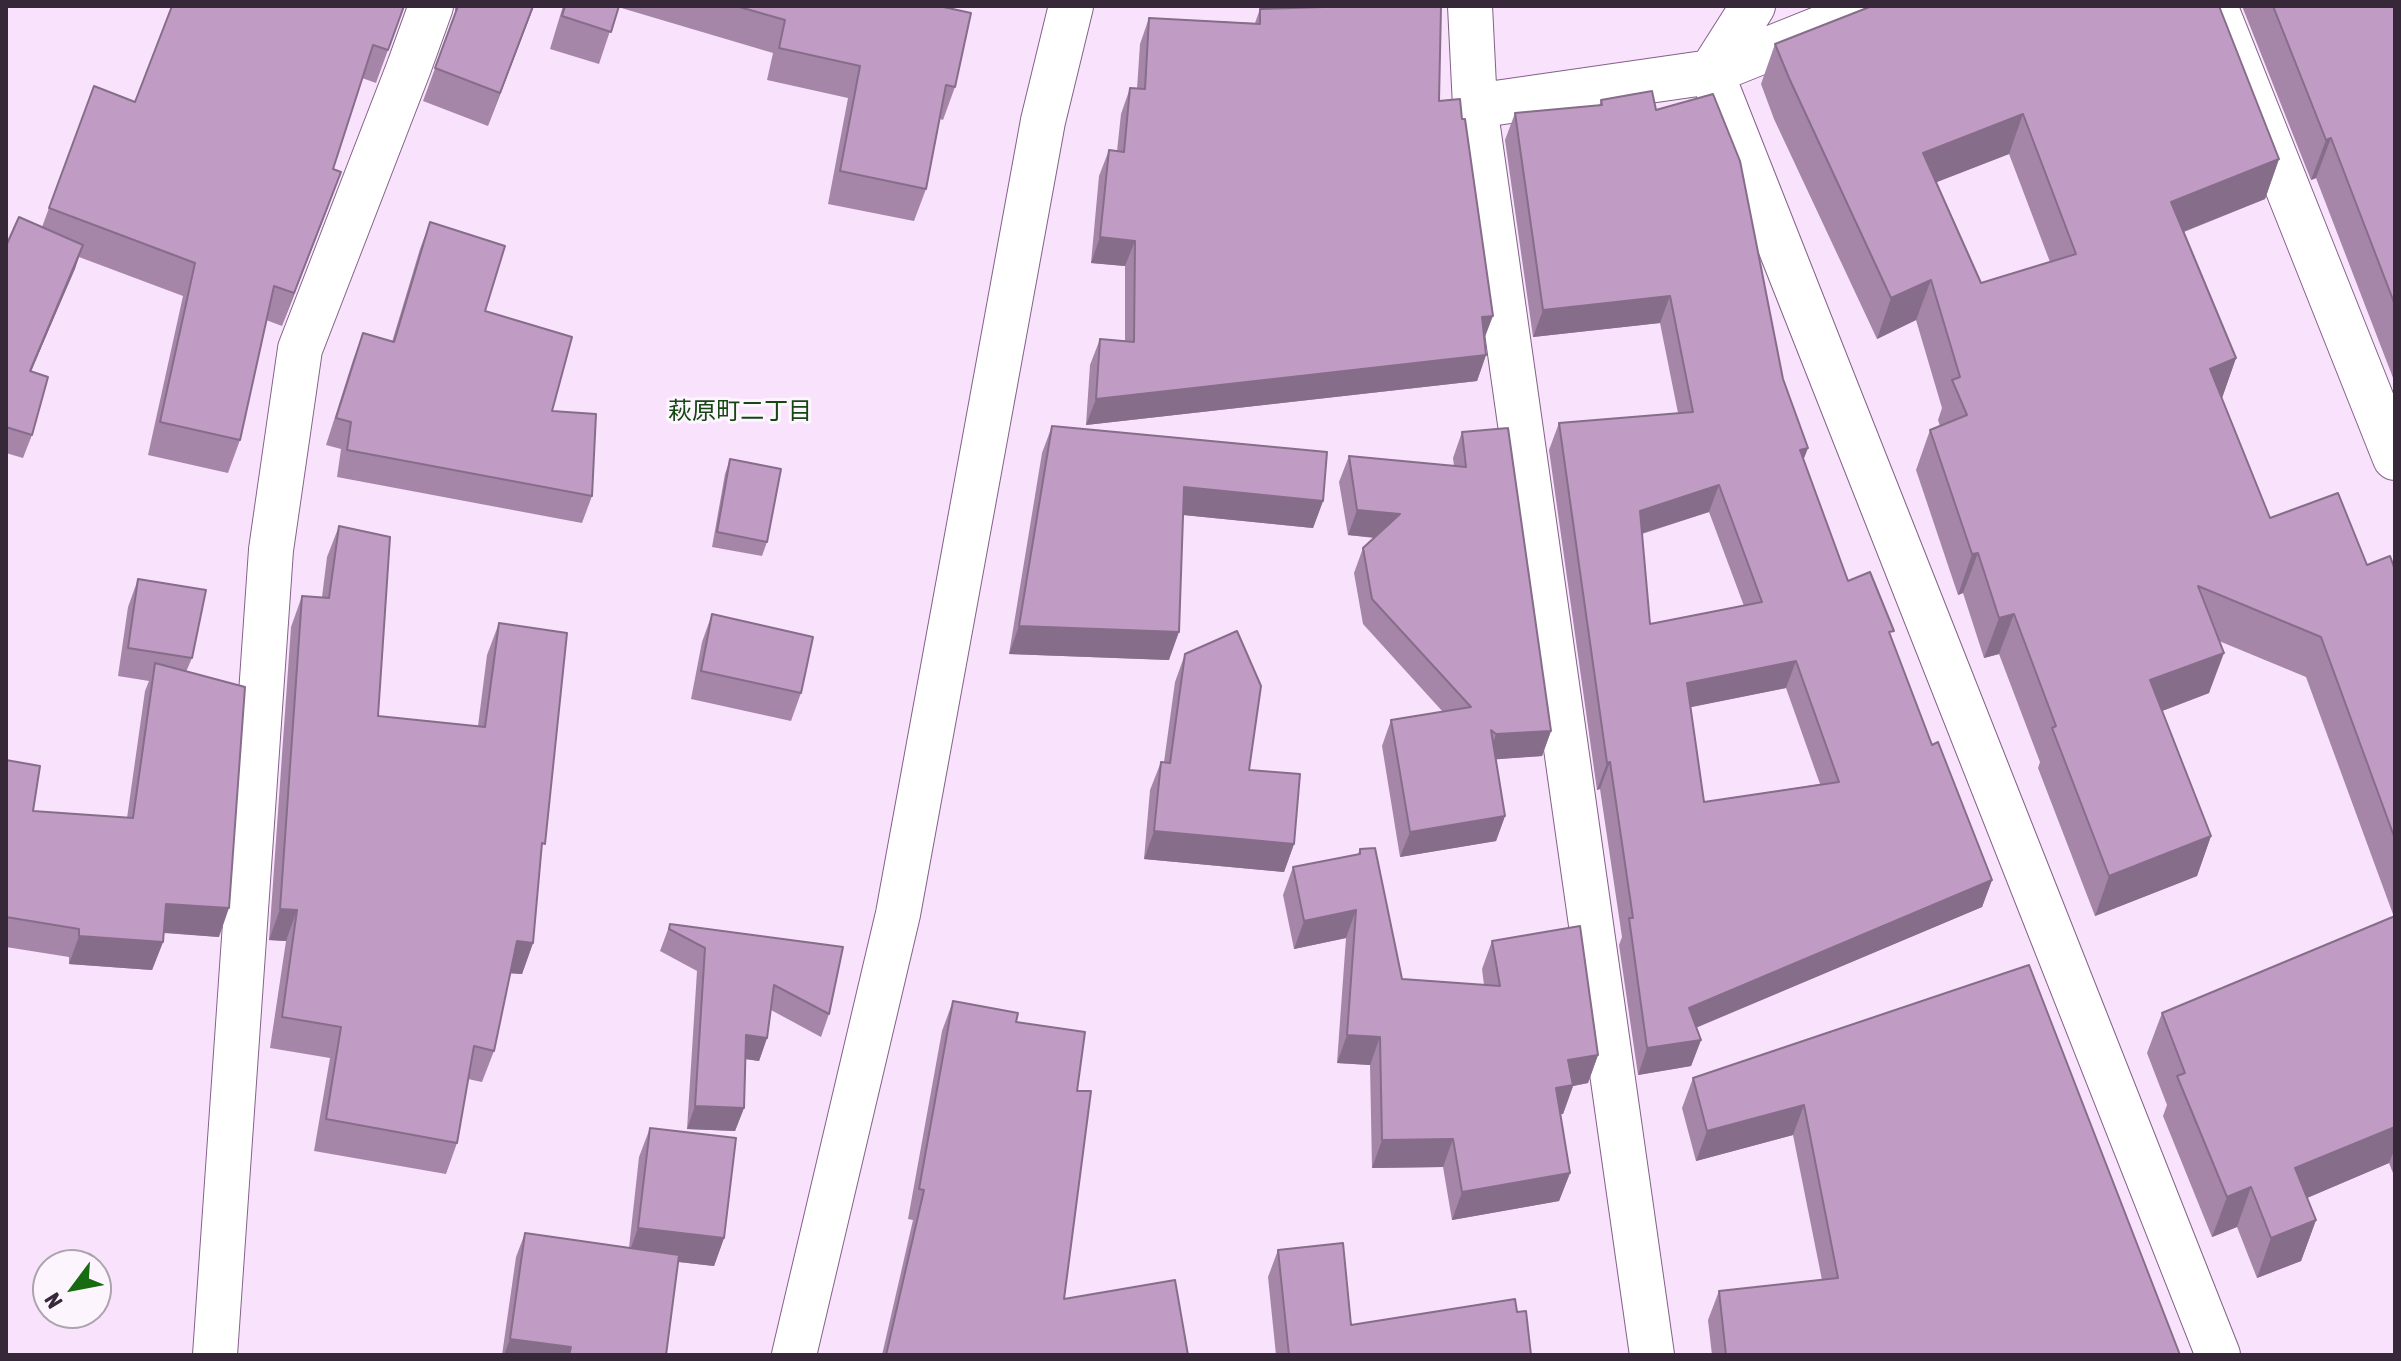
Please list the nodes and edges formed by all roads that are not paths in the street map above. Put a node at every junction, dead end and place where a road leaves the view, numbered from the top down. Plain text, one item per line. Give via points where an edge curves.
1 (431, 6) edge
2 (1071, 6) edge
3 (1470, 6) edge
4 (1753, 6) edge
5 (1876, 6) edge
6 (2215, 6) edge
7 (1711, 72) junction
8 (1475, 106) junction
9 (2395, 458) edge
10 (215, 1355) edge
11 (794, 1355) edge
12 (1652, 1355) edge
13 (2218, 1355) edge

1 - 10 street via 300,349 271,550
2 - 11 street via 1043,121 898,914
3 - 8 street
4 - 7 street
5 - 7 street
6 - 9 street
7 - 8 street
7 - 13 street
8 - 12 street

